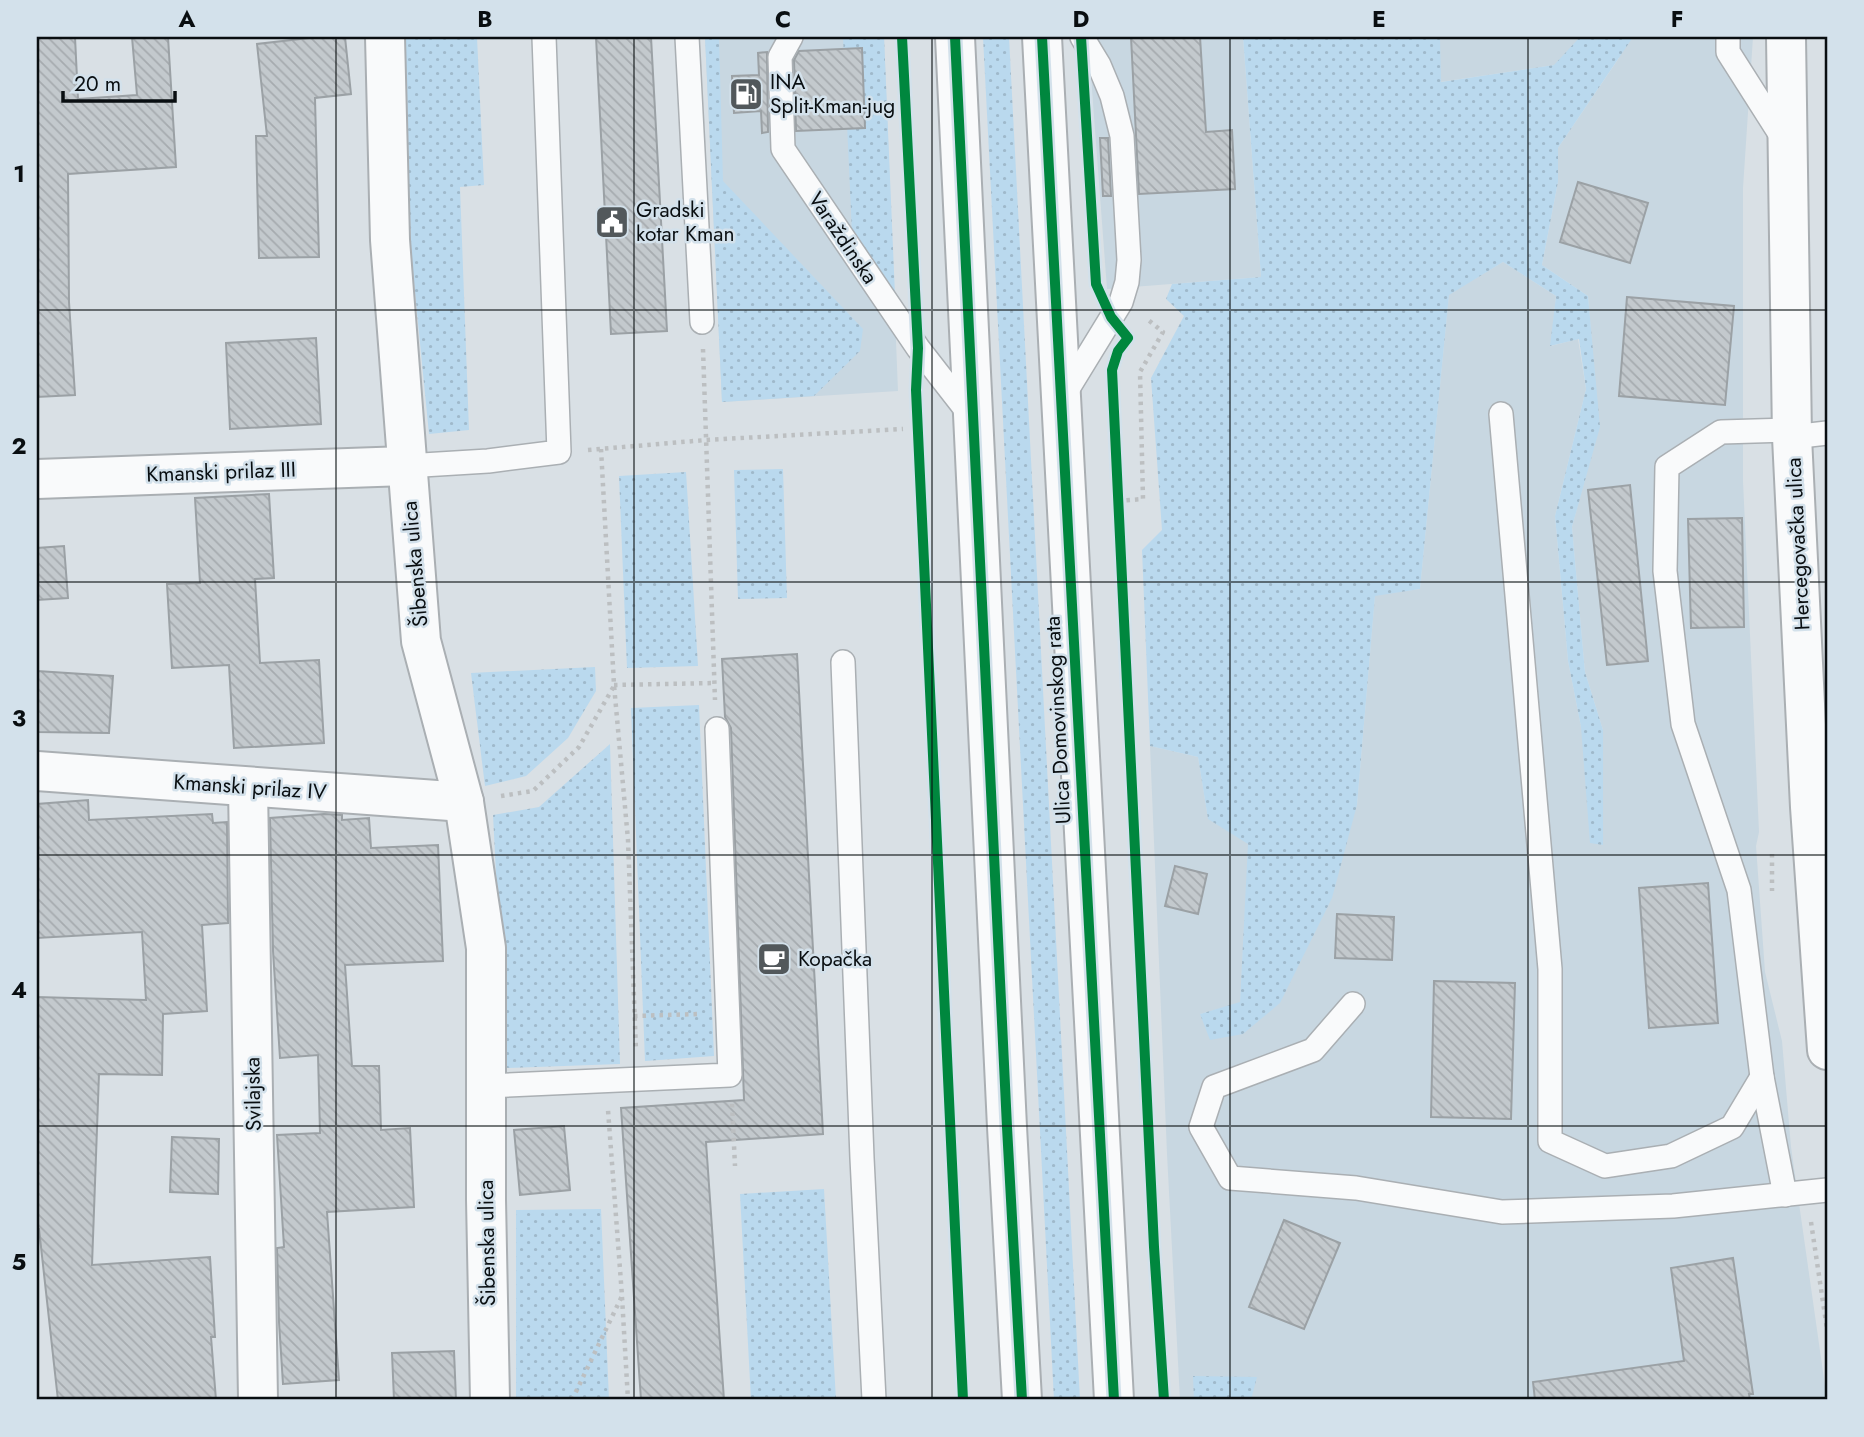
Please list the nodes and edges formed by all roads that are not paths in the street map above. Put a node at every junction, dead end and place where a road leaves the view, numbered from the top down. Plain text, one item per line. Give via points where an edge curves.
1 (385, 37) edge
2 (544, 37) edge
3 (687, 37) edge
4 (791, 37) edge
5 (955, 37) edge
6 (1042, 37) edge
7 (1082, 37) edge
8 (1728, 37) edge
9 (1786, 37) edge
10 (1789, 148) junction
11 (702, 322) road end
12 (1061, 401) junction
13 (1501, 414) dead end
14 (973, 418) junction
15 (1804, 433) edge
16 (406, 466) junction
17 (37, 479) edge
18 (843, 662) dead end
19 (716, 729) road end
20 (37, 771) edge
21 (248, 787) junction
22 (464, 802) junction
23 (1353, 1004) dead end
24 (1827, 1050) edge
25 (1762, 1077) junction
26 (487, 1086) junction
27 (1806, 1193) edge
28 (258, 1400) edge
29 (490, 1400) edge
30 (874, 1400) edge
31 (1022, 1400) edge
32 (1114, 1400) edge

1 - 16 street, Šibenska ulica via 390,240
2 - 16 lane via 559,452
3 - 11 lane
4 - 14 lane, Varaždinska via 780,57 783,149 918,348
5 - 14 street
6 - 12 street, Ulica Domovinskog rata
7 - 12 lane via 1112,96 1122,136 1129,260 1121,302
8 - 10 lane via 1728,52
9 - 10 street, Hercegovačka ulica
10 - 15 street, Hercegovačka ulica
12 - 32 street, Ulica Domovinskog rata
13 - 25 lane via 1550,969 1550,1141 1605,1166 1671,1156 1732,1127
14 - 31 street
15 - 24 street, Hercegovačka ulica via 1810,807
15 - 25 lane via 1721,432 1667,467 1665,571 1683,724 1739,890
16 - 17 street, Kmanski prilaz III
16 - 22 street, Šibenska ulica via 421,641
18 - 30 lane
19 - 26 lane via 730,1075
20 - 21 street, Kmanski prilaz IV
21 - 22 street, Kmanski prilaz IV
21 - 28 street, Svilajska
22 - 26 street, Šibenska ulica via 486,948
23 - 27 lane via 1312,1050 1214,1087 1201,1127 1230,1178 1356,1188 1502,1212 1673,1206
25 - 27 lane
26 - 29 street, Šibenska ulica

